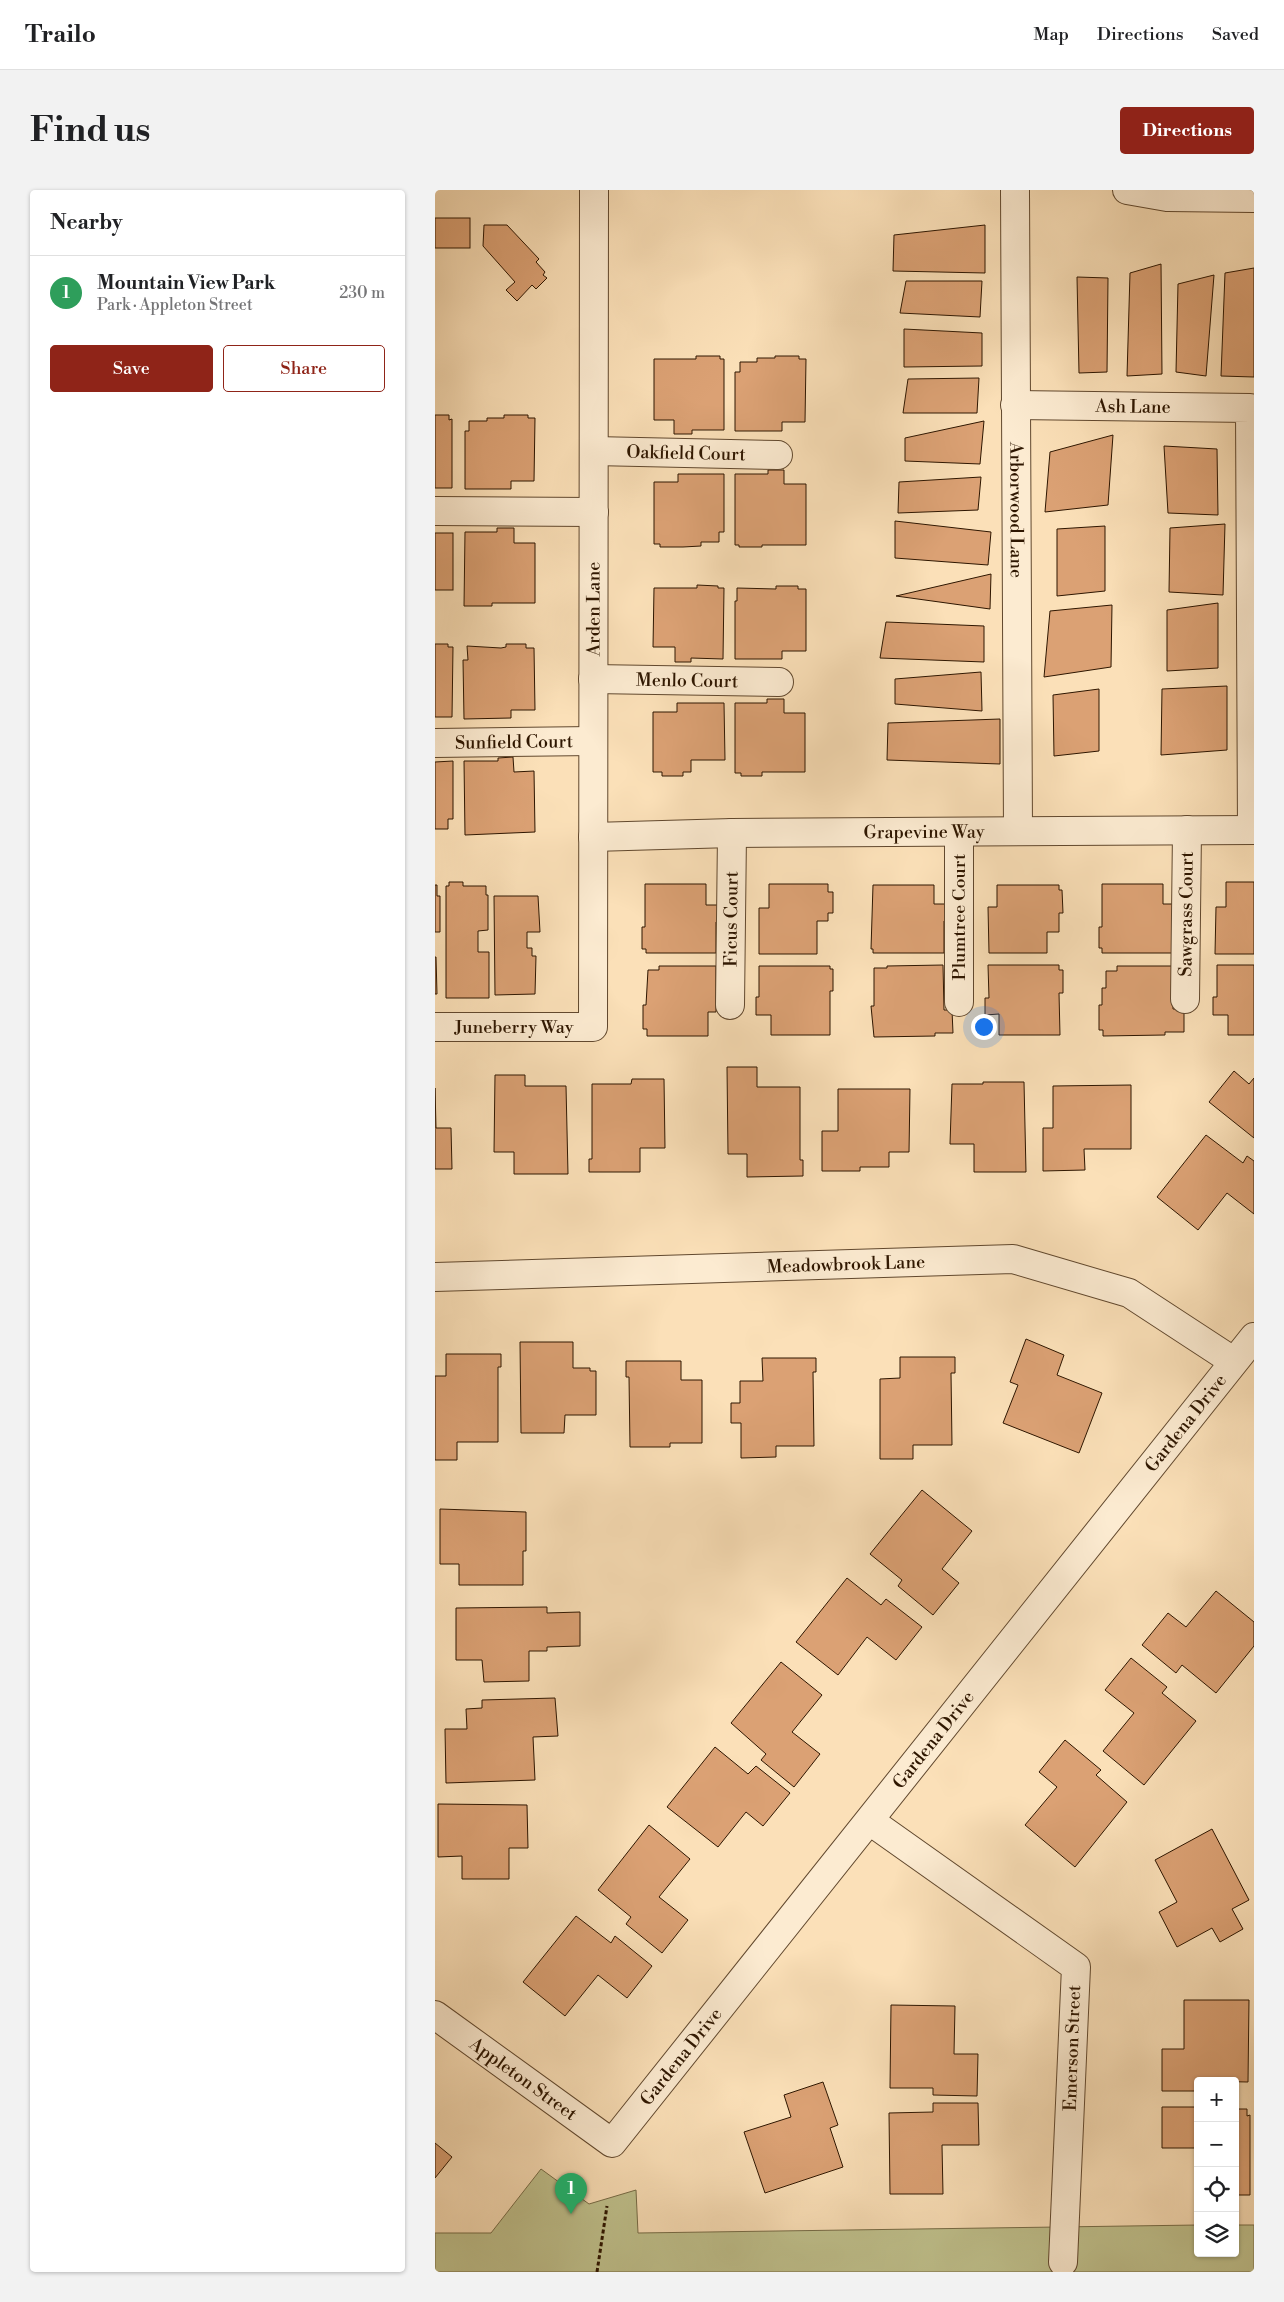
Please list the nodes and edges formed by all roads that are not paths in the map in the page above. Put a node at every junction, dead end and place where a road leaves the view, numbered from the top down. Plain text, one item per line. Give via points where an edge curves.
1 (594, 190) edge
2 (1015, 190) edge
3 (1127, 190) edge
4 (1254, 198) edge
5 (1015, 406) junction
6 (594, 452) junction
7 (778, 455) dead end
8 (435, 511) edge
9 (594, 512) junction
10 (593, 679) junction
11 (779, 682) dead end
12 (593, 741) junction
13 (435, 744) edge
14 (1187, 830) junction
15 (1253, 830) edge
16 (1018, 831) junction
17 (959, 832) junction
18 (732, 833) junction
19 (593, 836) junction
20 (1185, 999) dead end
21 (959, 1002) dead end
22 (730, 1005) dead end
23 (435, 1026) edge
24 (593, 1027) joint
25 (435, 1277) edge
26 (1254, 1337) edge
27 (1233, 1361) junction
28 (870, 1820) junction
29 (435, 2015) edge
30 (612, 2143) joint
31 (1063, 2262) dead end

1 - 6 street, Arden Lane
2 - 5 street, Arborwood Lane
3 - 4 street via 1167,197
5 - 15 street, Ash Lane via 1250,408
5 - 16 street, Arborwood Lane
6 - 7 street, Oakfield Court
6 - 9 street, Arden Lane
8 - 9 street
9 - 10 street, Arden Lane
10 - 11 street, Menlo Court
10 - 12 street, Arden Lane
12 - 13 street, Sunfield Court
12 - 19 street, Arden Lane
14 - 15 street, Grapevine Way
14 - 16 street, Grapevine Way
14 - 20 street, Sawgrass Court
16 - 17 street, Grapevine Way
17 - 18 street, Grapevine Way
17 - 21 street, Plumtree Court
18 - 19 street, Grapevine Way
18 - 22 street, Ficus Court
19 - 24 street, Arden Lane
23 - 24 street, Juneberry Way
25 - 27 street, Meadowbrook Lane via 1013,1259 1129,1293
26 - 27 street, Gardena Drive
27 - 28 street, Gardena Drive
28 - 30 street, Gardena Drive
28 - 31 street, Emerson Street via 1076,1968
29 - 30 street, Appleton Street

